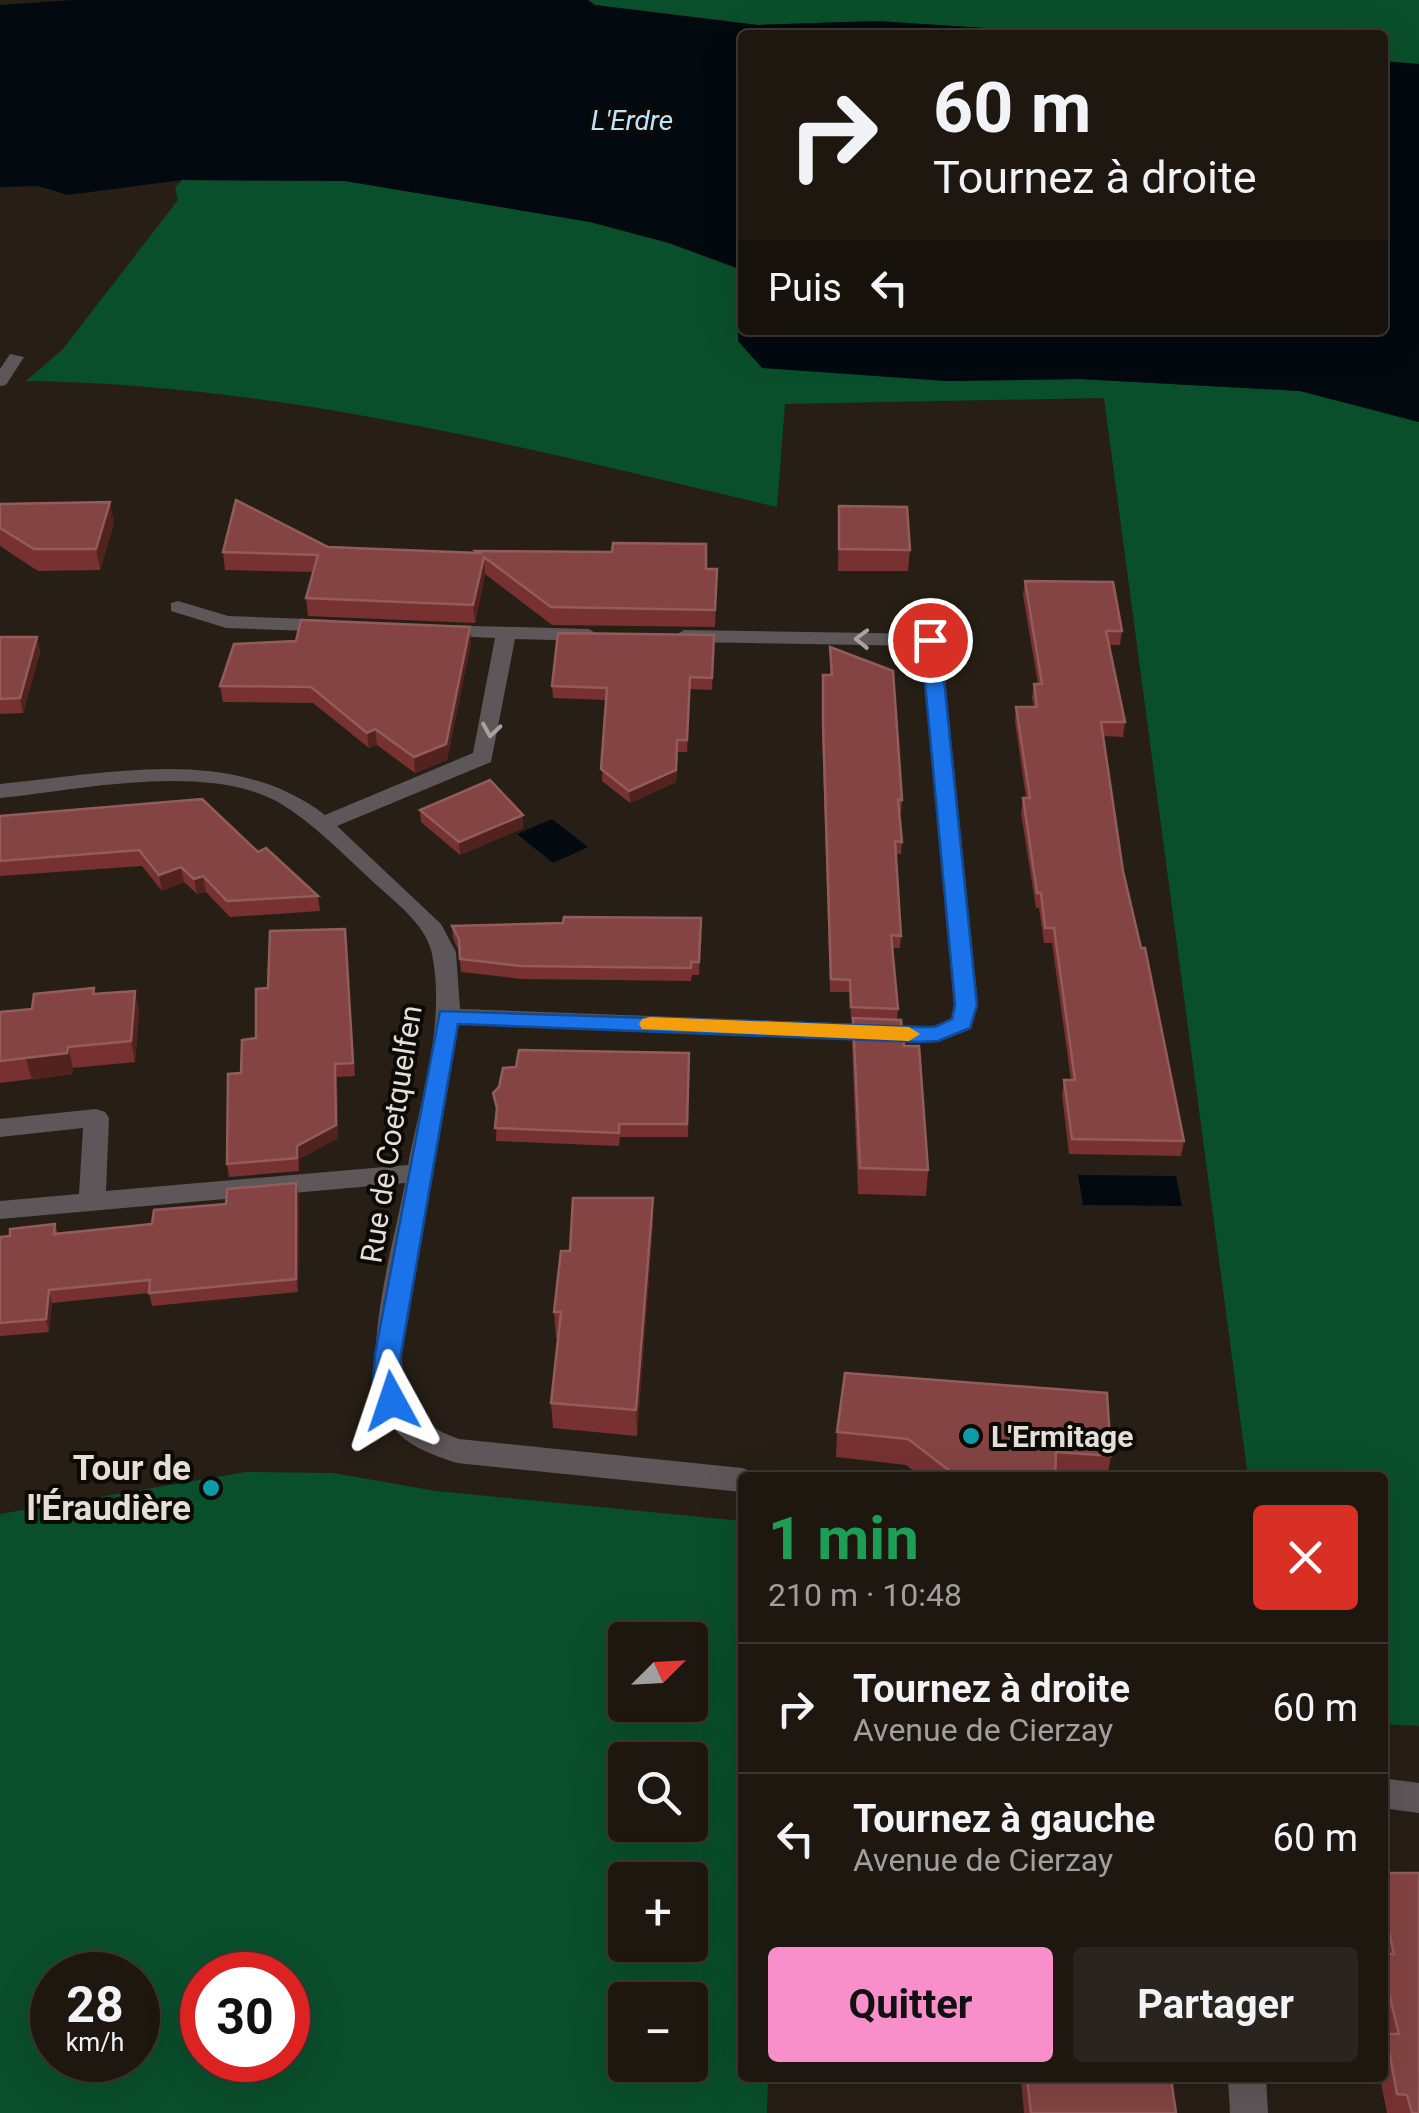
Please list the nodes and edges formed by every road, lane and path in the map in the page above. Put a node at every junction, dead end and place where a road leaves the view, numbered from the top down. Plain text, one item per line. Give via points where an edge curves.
1 (16, 357) dead end
2 (0, 381) edge
3 (178, 607) dead end
4 (346, 627) edge
5 (426, 630) edge
6 (506, 634) junction
7 (619, 635) edge
8 (657, 636) edge
9 (0, 791) edge
10 (320, 825) junction
11 (448, 1016) junction
12 (0, 1128) edge
13 (419, 1173) junction
14 (92, 1201) junction
15 (0, 1210) edge
16 (738, 1480) edge
17 (1388, 1794) edge
18 (1419, 1798) edge
19 (1247, 2082) edge
20 (1249, 2113) edge

1 - 2 street
3 - 4 street via 226,622
5 - 6 street
6 - 7 street
6 -> 10 street via 484,757
11 -> 8 street via 919,1034 962,1023 966,1005 930,640
9 - 10 street, Rue de Coetquelfen via 173,777 235,779 286,797
10 - 11 street, Rue de Coetquelfen via 429,924 444,952
11 - 13 street, Rue de Coetquelfen
12 - 14 street via 96,1118
13 - 14 street
13 - 16 street, Rue de Coetquelfen via 386,1382 411,1430 458,1451
14 - 15 street
17 - 18 street
19 - 20 street

